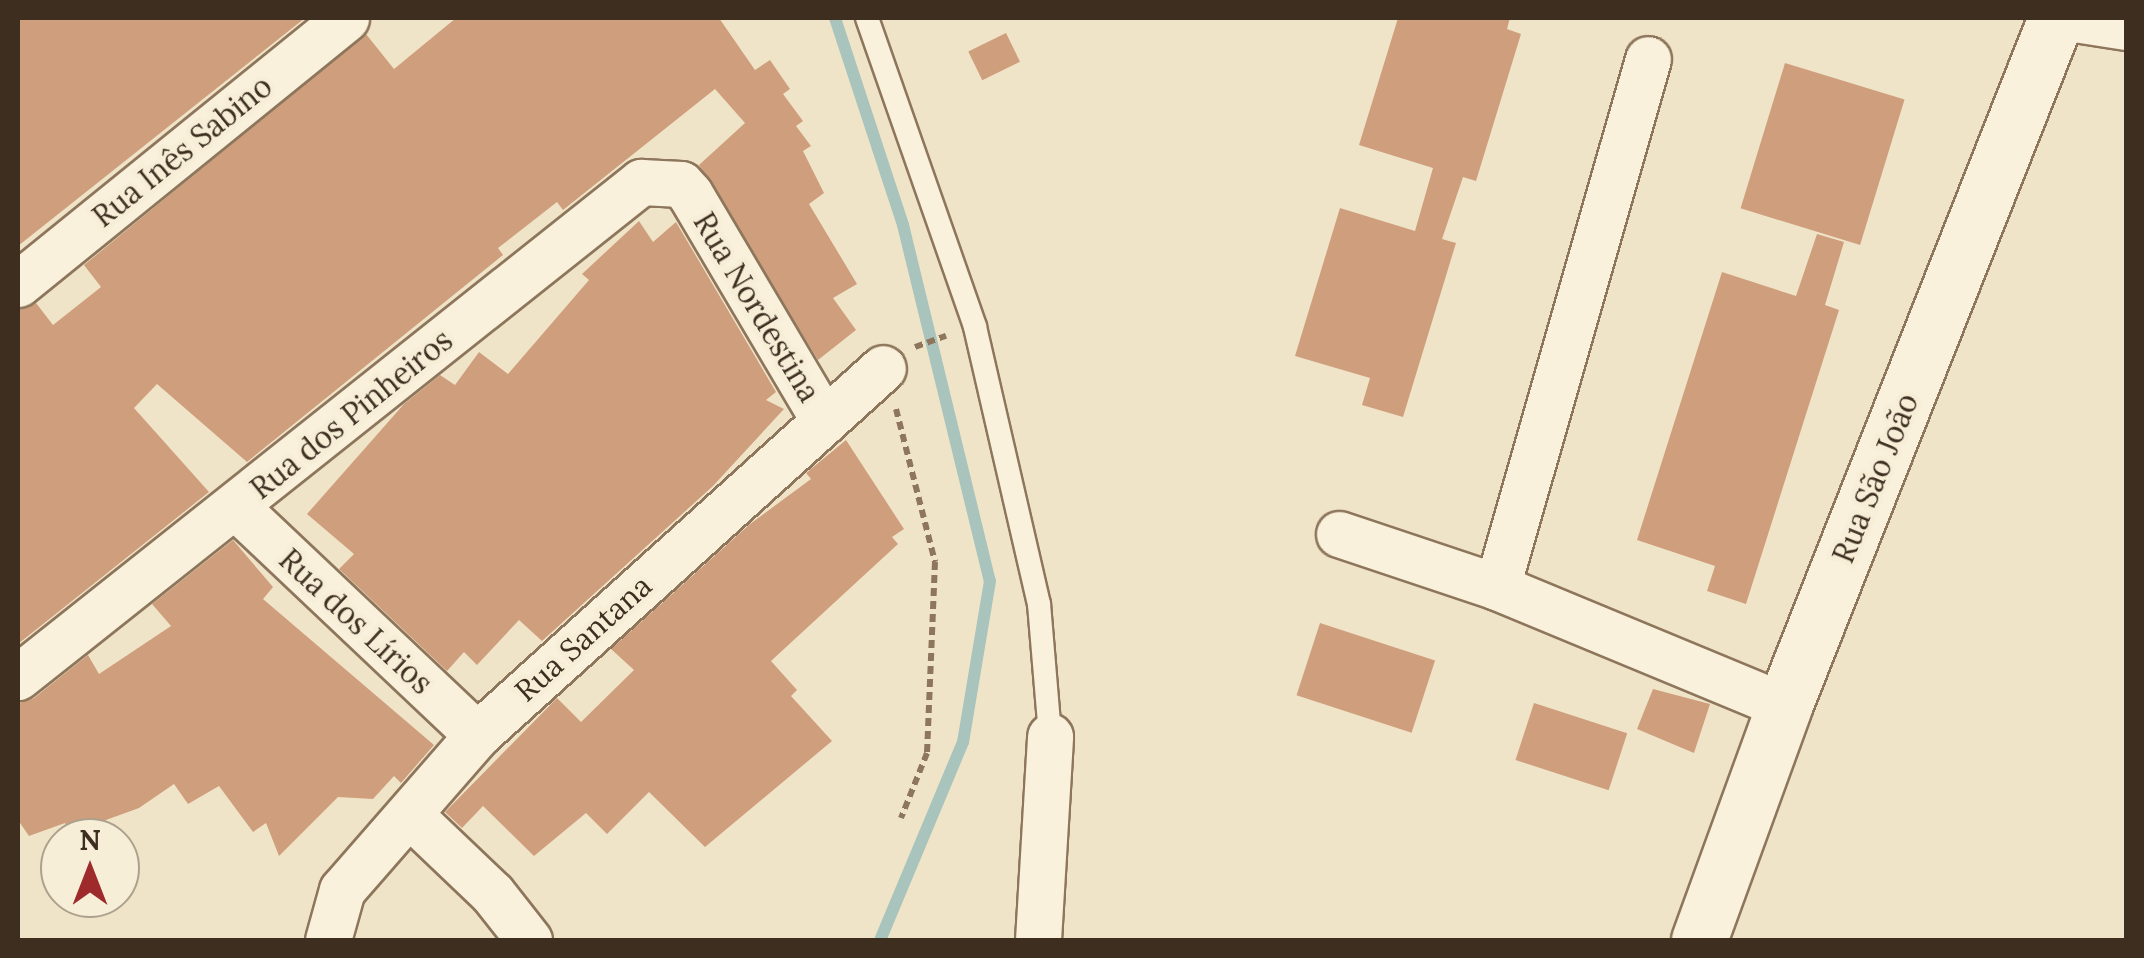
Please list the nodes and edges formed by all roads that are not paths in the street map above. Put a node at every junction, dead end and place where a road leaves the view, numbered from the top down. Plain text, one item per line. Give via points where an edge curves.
1 (346, 18) edge
2 (867, 18) edge
3 (2056, 18) edge
4 (2068, 18) edge
5 (2126, 28) edge
6 (1648, 58) dead end
7 (690, 194) joint
8 (18, 284) edge
9 (882, 368) road end
10 (824, 421) junction
11 (236, 508) junction
12 (1338, 534) dead end
13 (1497, 587) junction
14 (18, 677) edge
15 (1784, 706) junction
16 (477, 734) junction
17 (1050, 736) joint
18 (410, 815) junction
19 (328, 940) edge
20 (528, 940) edge
21 (1038, 940) edge
22 (1699, 940) edge

1 - 8 street, Rua Inês Sabino
2 - 17 lane via 976,327 1039,604
3 - 15 street, Rua São João
4 - 5 street
6 - 13 street
7 - 10 street, Rua Nordestina
7 - 11 street, Rua dos Pinheiros via 681,184 656,180 616,198
9 - 10 street, Rua Santana
10 - 16 street, Rua Santana
11 - 14 street, Rua dos Pinheiros
11 - 16 street, Rua dos Lírios
12 - 13 street
13 - 15 street
15 - 22 street, Rua São João
16 - 18 street, Rua Santana
17 - 21 street
18 - 19 street, Rua Santana via 342,890
18 - 20 street via 492,893

